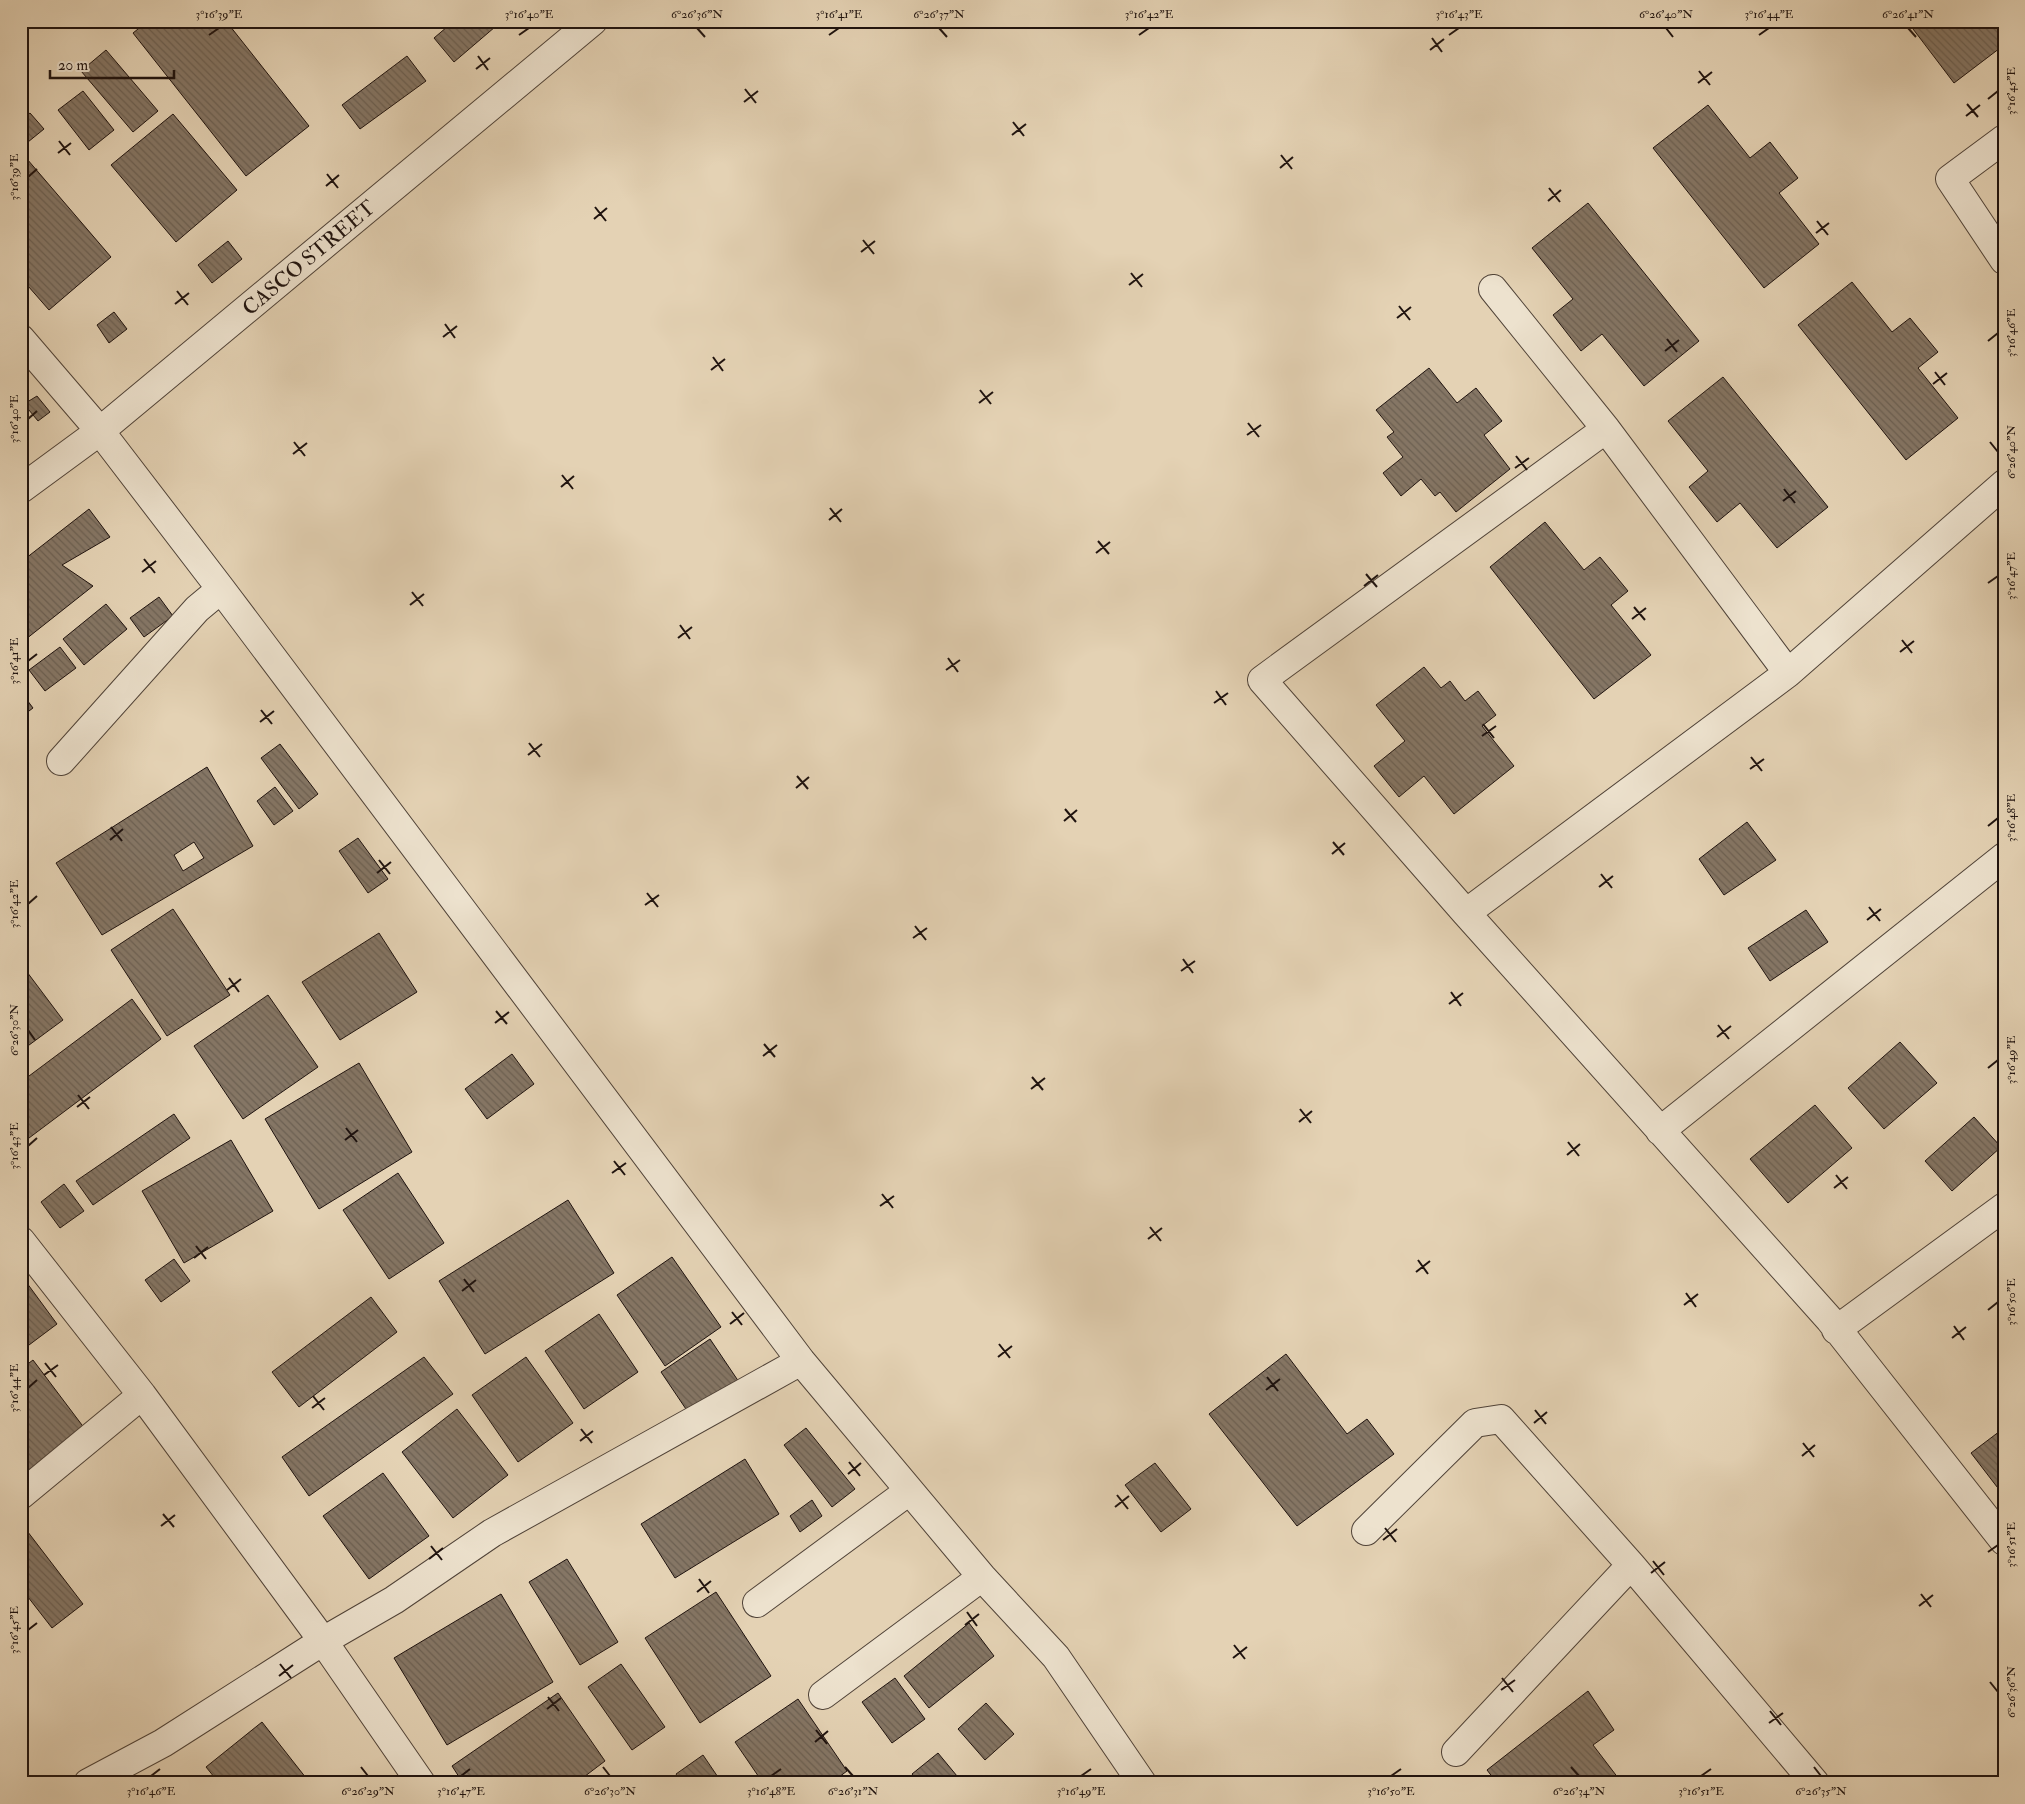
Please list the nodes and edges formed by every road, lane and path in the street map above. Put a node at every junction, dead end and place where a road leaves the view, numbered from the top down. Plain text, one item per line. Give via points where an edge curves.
1 (592, 21) edge
2 (2004, 139) edge
3 (2004, 260) edge
4 (1493, 289) dead end
5 (21, 339) edge
6 (1606, 429) junction
7 (100, 431) junction
8 (2004, 484) edge
9 (21, 489) edge
10 (221, 589) junction
11 (1788, 673) junction
12 (61, 761) dead end
13 (2004, 857) edge
14 (1466, 913) junction
15 (1660, 1131) junction
16 (2004, 1207) edge
17 (21, 1241) edge
18 (1836, 1330) junction
19 (801, 1361) junction
20 (142, 1396) junction
21 (909, 1491) junction
22 (21, 1495) edge
23 (1366, 1531) dead end
24 (2004, 1541) edge
25 (1631, 1565) junction
26 (982, 1576) junction
27 (758, 1603) dead end
28 (323, 1641) junction
29 (822, 1695) dead end
30 (1456, 1752) dead end
31 (88, 1783) edge
32 (421, 1783) edge
33 (1142, 1783) edge
34 (1814, 1783) edge

1 - 7 street, CASCO STREET
2 - 3 street via 1950,180
4 - 6 street
5 - 7 street
6 - 11 street
6 - 14 street via 1262,680
7 - 9 street, CASCO STREET
7 - 10 street
8 - 11 street
10 - 12 street via 198,609
10 - 19 street
11 - 14 street
13 - 15 street
14 - 15 street
15 - 18 street
16 - 18 street
17 - 20 street
18 - 24 street
19 - 21 street
19 - 28 street via 492,1532 394,1600
20 - 22 street
20 - 28 street
21 - 26 street
21 - 27 street
23 - 25 street via 1475,1423 1501,1419
25 - 30 street
25 - 34 street
26 - 29 street
26 - 33 street via 1056,1657
28 - 31 street via 163,1743
28 - 32 street

